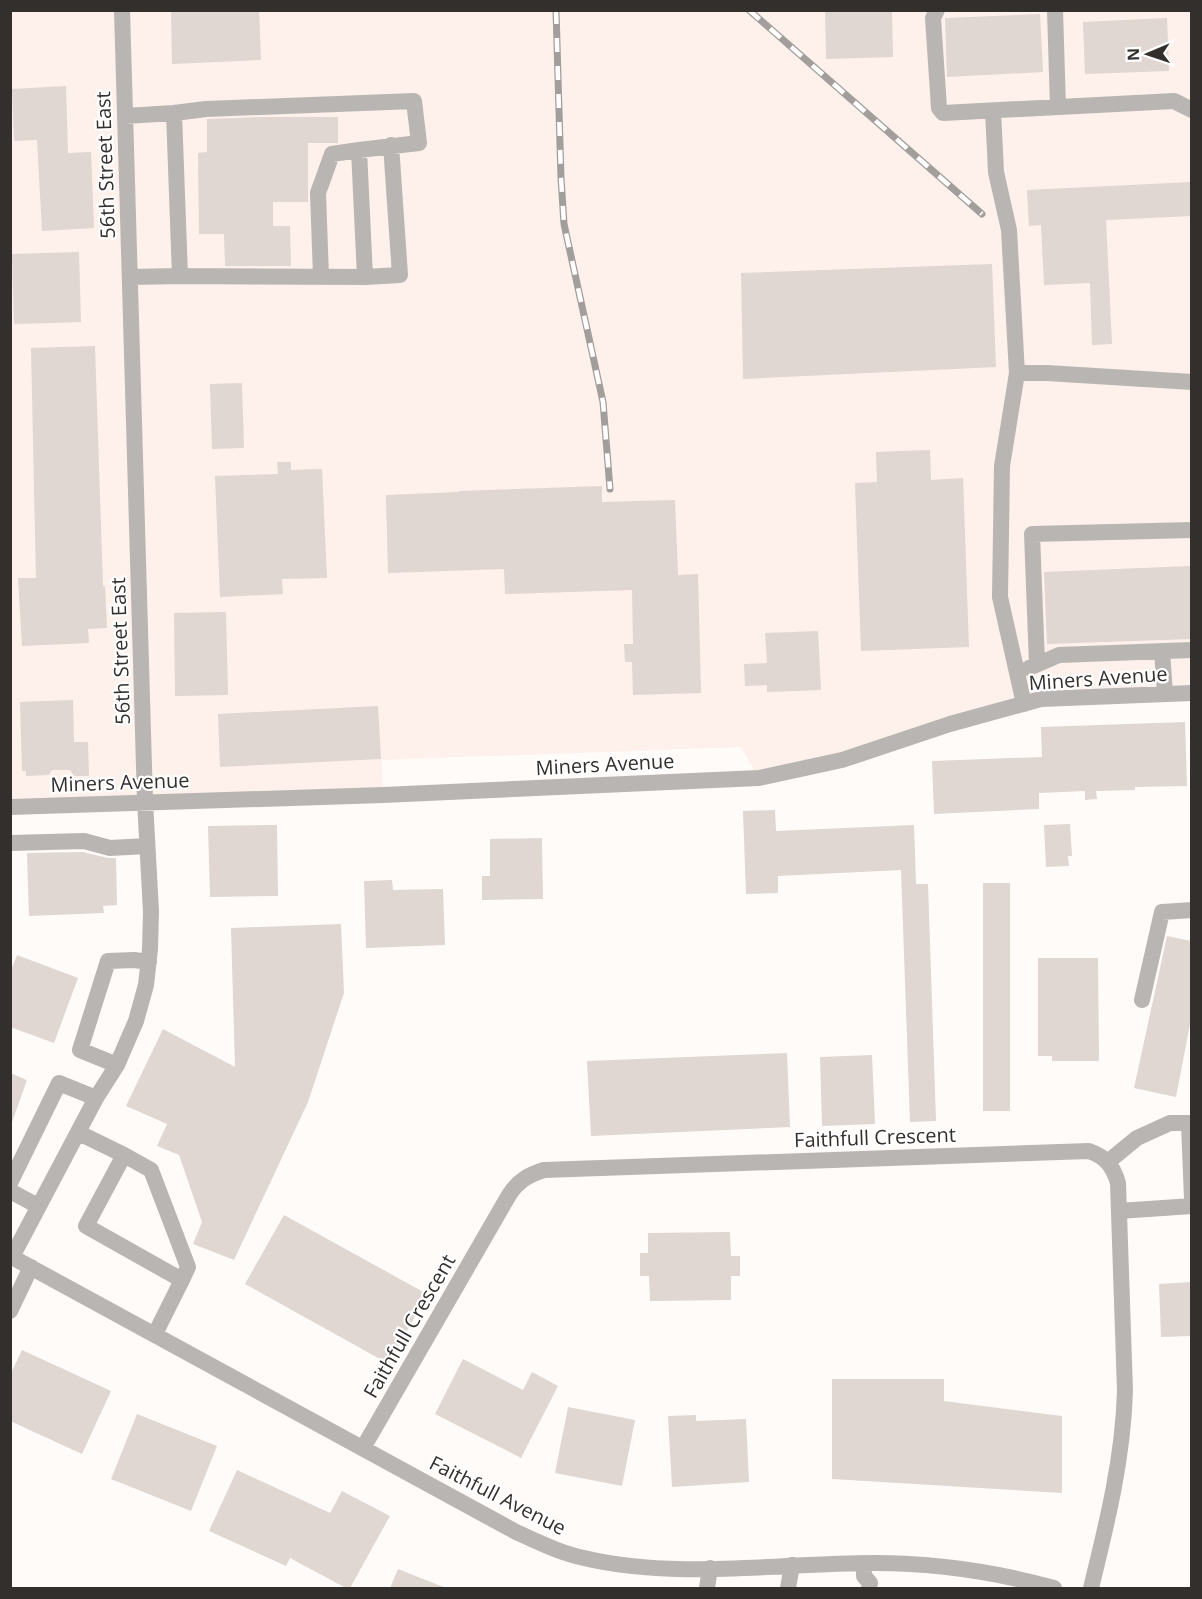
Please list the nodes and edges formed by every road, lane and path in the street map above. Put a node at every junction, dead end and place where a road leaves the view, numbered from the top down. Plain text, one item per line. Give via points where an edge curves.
1 (122, 10) edge
2 (937, 10) edge
3 (1055, 10) edge
4 (1058, 108) junction
5 (1191, 110) edge
6 (993, 111) junction
7 (174, 113) junction
8 (125, 116) junction
9 (391, 145) junction
10 (359, 150) junction
11 (180, 276) junction
12 (130, 277) junction
13 (321, 277) junction
14 (365, 277) junction
15 (1017, 374) junction
16 (1191, 382) edge
17 (1191, 530) edge
18 (1191, 650) edge
19 (1162, 651) junction
20 (1036, 664) junction
21 (1017, 673) junction
22 (1191, 693) edge
23 (1165, 694) junction
24 (1024, 704) junction
25 (145, 801) junction
26 (10, 807) edge
27 (10, 843) edge
28 (147, 846) junction
29 (1191, 910) edge
30 (149, 962) junction
31 (1142, 1000) dead end
32 (117, 1065) junction
33 (96, 1098) junction
34 (79, 1133) junction
35 (124, 1155) junction
36 (1109, 1161) junction
37 (10, 1183) edge
38 (10, 1191) edge
39 (1191, 1199) edge
40 (38, 1206) junction
41 (1191, 1206) edge
42 (1119, 1211) junction
43 (11, 1257) edge
44 (31, 1267) junction
45 (182, 1280) junction
46 (10, 1311) edge
47 (154, 1334) junction
48 (363, 1448) junction
49 (792, 1565) junction
50 (710, 1568) junction
51 (863, 1579) edge
52 (1020, 1584) edge
53 (706, 1588) edge
54 (788, 1588) edge
55 (1054, 1588) edge
56 (1091, 1588) edge

1 - 8 street, 56th Street East
2 - 6 street via 933,18 939,108 949,114
3 - 4 street
4 - 5 street via 1174,101
4 - 6 street
6 - 15 street via 996,172 1009,230
7 - 8 street
7 - 9 street via 414,101 418,143
7 - 11 street
8 - 12 street, 56th Street East
9 - 10 street
9 - 14 street via 400,275
10 - 13 street via 332,154 318,194
10 - 14 street
11 - 12 street
11 - 13 street
12 - 25 street, 56th Street East
13 - 14 street
15 - 16 street
15 - 21 street via 1002,465 1000,597
17 - 20 street via 1032,534
18 - 19 street
19 - 20 street via 1059,655
19 - 23 street
20 - 21 street
21 - 24 street
22 - 23 street, Miners Avenue
23 - 24 street, Miners Avenue via 1041,699
24 - 25 street, Miners Avenue via 842,760 759,778
25 - 26 street, Miners Avenue
25 - 28 street, 56th Street East
27 - 28 street via 84,841 110,848
28 - 30 street, 56th Street East
29 - 31 street via 1162,912
30 - 32 street, 56th Street East via 136,1021
30 - 32 street via 108,962 80,1050
32 - 33 street, 56th Street East
33 - 34 street, 56th Street East
33 - 37 street via 59,1083
34 - 35 street
34 - 40 street, 56th Street East
35 - 45 street via 151,1170 188,1267
35 - 45 street via 86,1226
36 - 39 street via 1145,1134 1170,1123 1189,1123
36 - 42 street via 1118,1183
36 - 48 street, Faithfull Crescent via 1089,1151 533,1173 508,1195
38 - 40 street
40 - 43 street, 56th Street East
41 - 42 street
42 - 56 street via 1124,1423 1116,1484
43 - 44 street, Faithfull Avenue
44 - 46 street
44 - 47 street, Faithfull Avenue
45 - 47 street
47 - 48 street, Faithfull Avenue
48 - 50 street, Faithfull Avenue via 548,1547 616,1564
49 - 50 street, Faithfull Avenue
49 - 51 street, Faithfull Avenue
49 - 54 street
50 - 53 street
51 - 52 street, Faithfull Avenue via 952,1568
52 - 55 street, Faithfull Avenue

